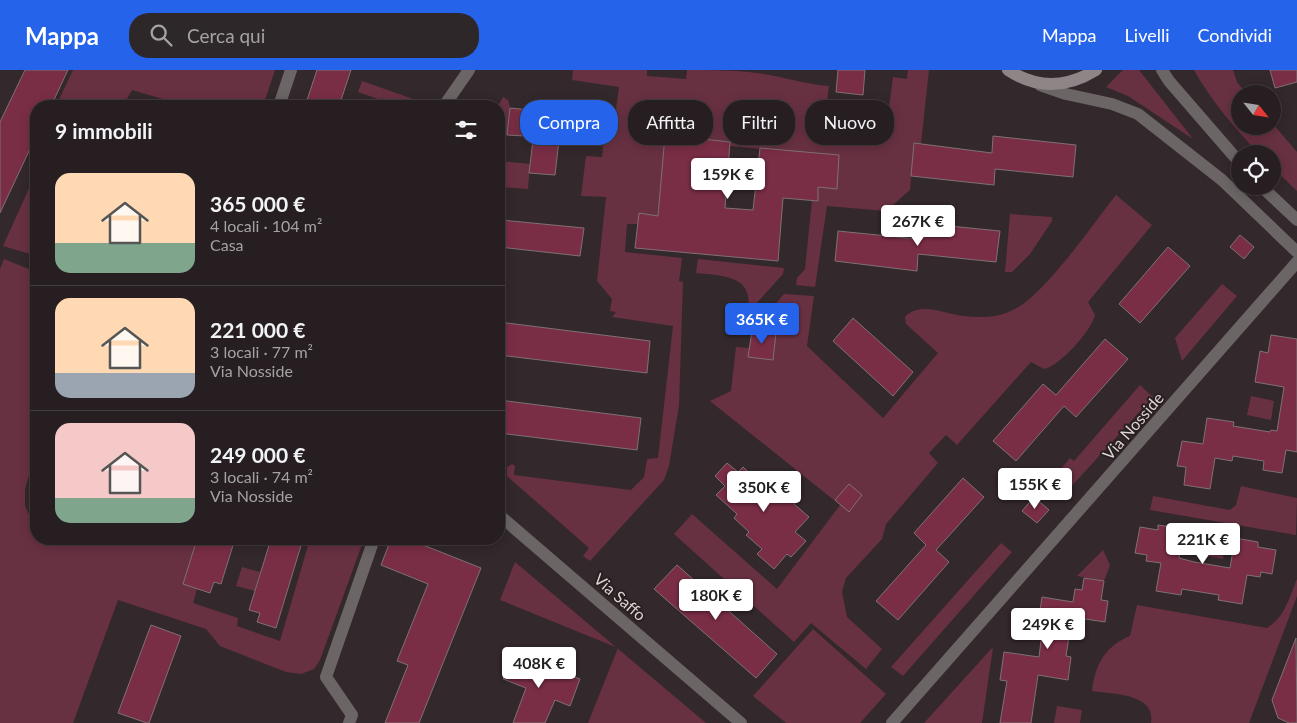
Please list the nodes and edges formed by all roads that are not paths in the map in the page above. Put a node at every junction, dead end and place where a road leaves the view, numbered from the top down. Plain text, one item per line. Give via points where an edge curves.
1 (291, 70) edge
2 (469, 70) edge
3 (1008, 70) edge
4 (1096, 70) edge
5 (1162, 70) edge
6 (1035, 83) junction
7 (281, 100) edge
8 (448, 100) edge
9 (1231, 153) edge
10 (1271, 195) edge
11 (1297, 220) edge
12 (1297, 252) edge
13 (1297, 262) edge
14 (505, 520) edge
15 (372, 545) edge
16 (349, 723) edge
17 (741, 723) edge
18 (892, 723) edge

1 - 7 street
2 - 8 street
3 - 6 main road
4 - 6 main road via 1063,84
5 - 9 street
6 - 12 street via 1138,114 1222,180
10 - 11 street
13 - 18 street, Via Nosside
14 - 17 street, Via Saffo
15 - 16 street via 326,677 352,715

